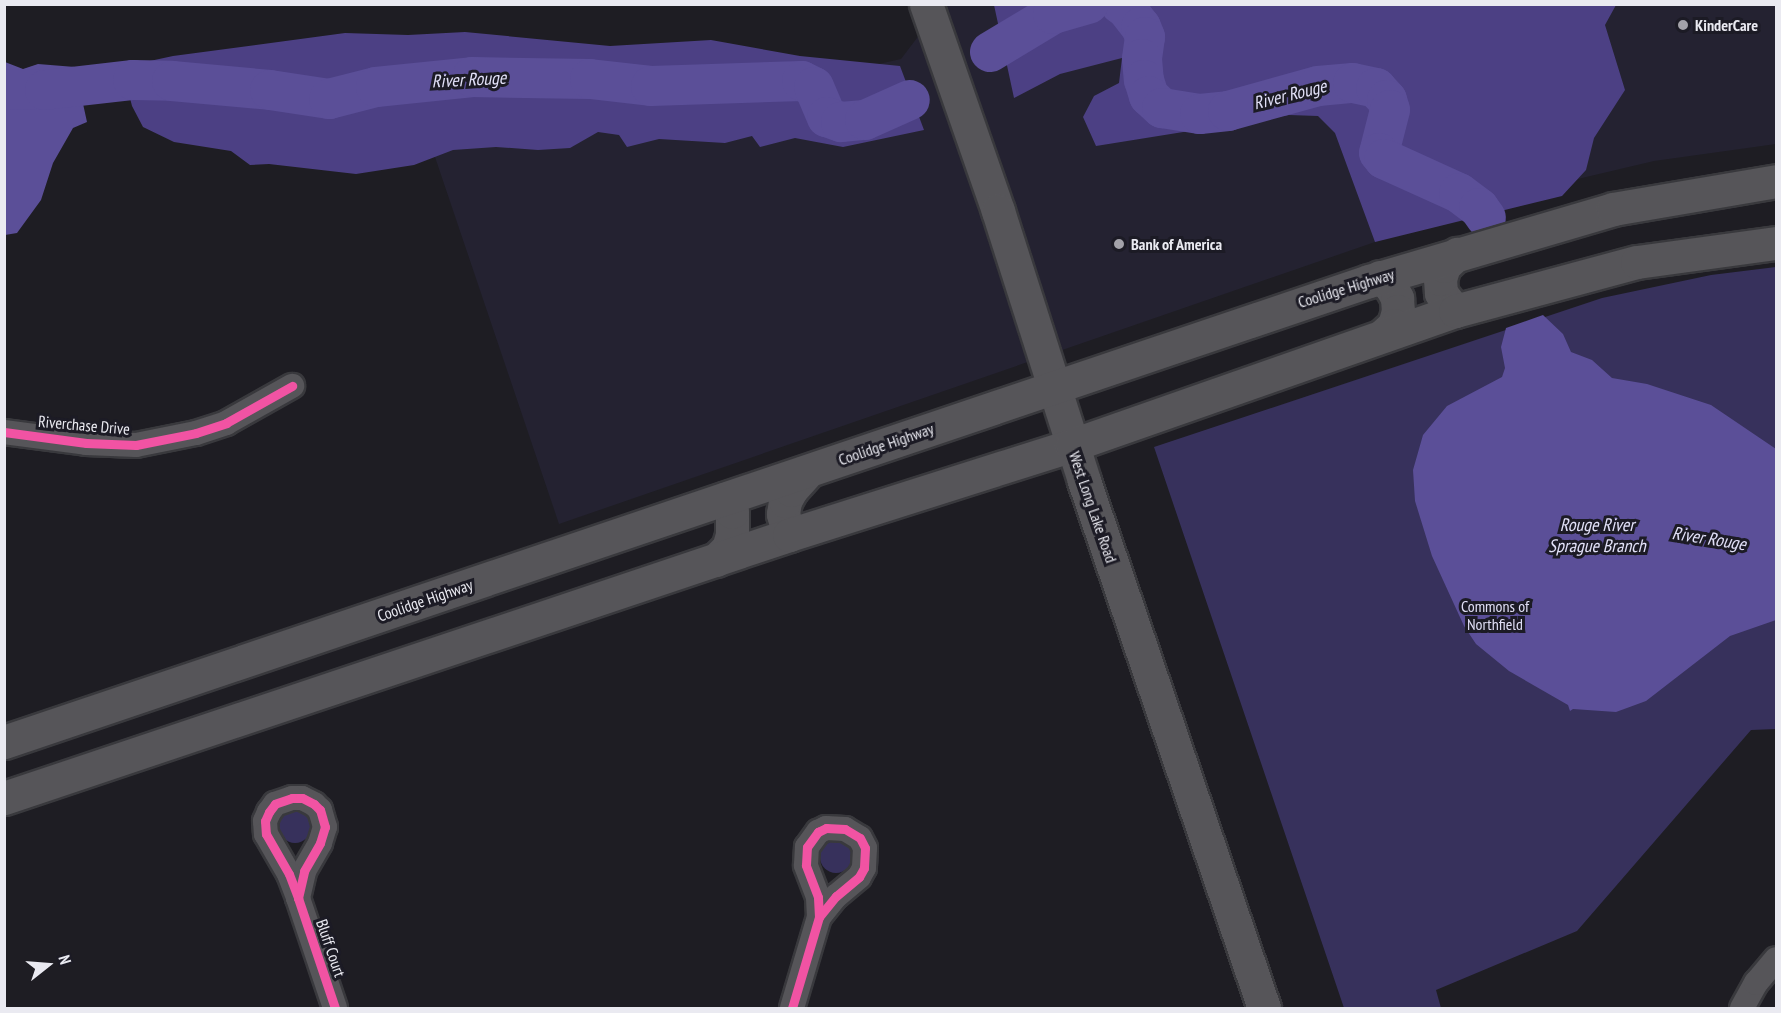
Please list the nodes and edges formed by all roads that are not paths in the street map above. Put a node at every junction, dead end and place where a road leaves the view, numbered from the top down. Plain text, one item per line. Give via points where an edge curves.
1 (926, 4) edge
2 (1776, 181) edge
3 (1776, 243) edge
4 (1457, 254) junction
5 (1380, 277) junction
6 (1455, 311) junction
7 (1383, 336) junction
8 (292, 386) dead end
9 (1055, 386) junction
10 (4, 432) edge
11 (1072, 445) junction
12 (808, 471) junction
13 (725, 498) junction
14 (789, 535) junction
15 (716, 560) junction
16 (4, 742) edge
17 (4, 798) edge
18 (298, 898) dead end
19 (819, 917) dead end
20 (1776, 959) edge
21 (335, 1008) edge
22 (792, 1008) edge
23 (1264, 1008) edge
24 (1742, 1008) edge

1 - 9 main road, West Long Lake Road
2 - 4 main road, Coolidge Highway via 1614,209
3 - 6 main road via 1636,262
4 - 5 main road, Coolidge Highway
4 - 6 main road via 1444,266 1440,279 1441,293
5 - 7 main road via 1391,286 1398,311 1394,325
5 - 9 main road, Coolidge Highway
6 - 7 main road
7 - 11 main road
8 - 10 street, Riverchase Drive via 226,423 196,434 136,445
9 - 11 main road, West Long Lake Road
9 - 12 main road, Coolidge Highway
11 - 14 main road
11 - 23 main road, West Long Lake Road
12 - 13 main road, Coolidge Highway
12 - 14 main road via 785,501 783,514
13 - 15 main road via 732,512 732,535 728,548
13 - 16 main road, Coolidge Highway
14 - 15 main road
15 - 17 main road
18 - 21 street, Bluff Court
19 - 22 street
20 - 24 street

